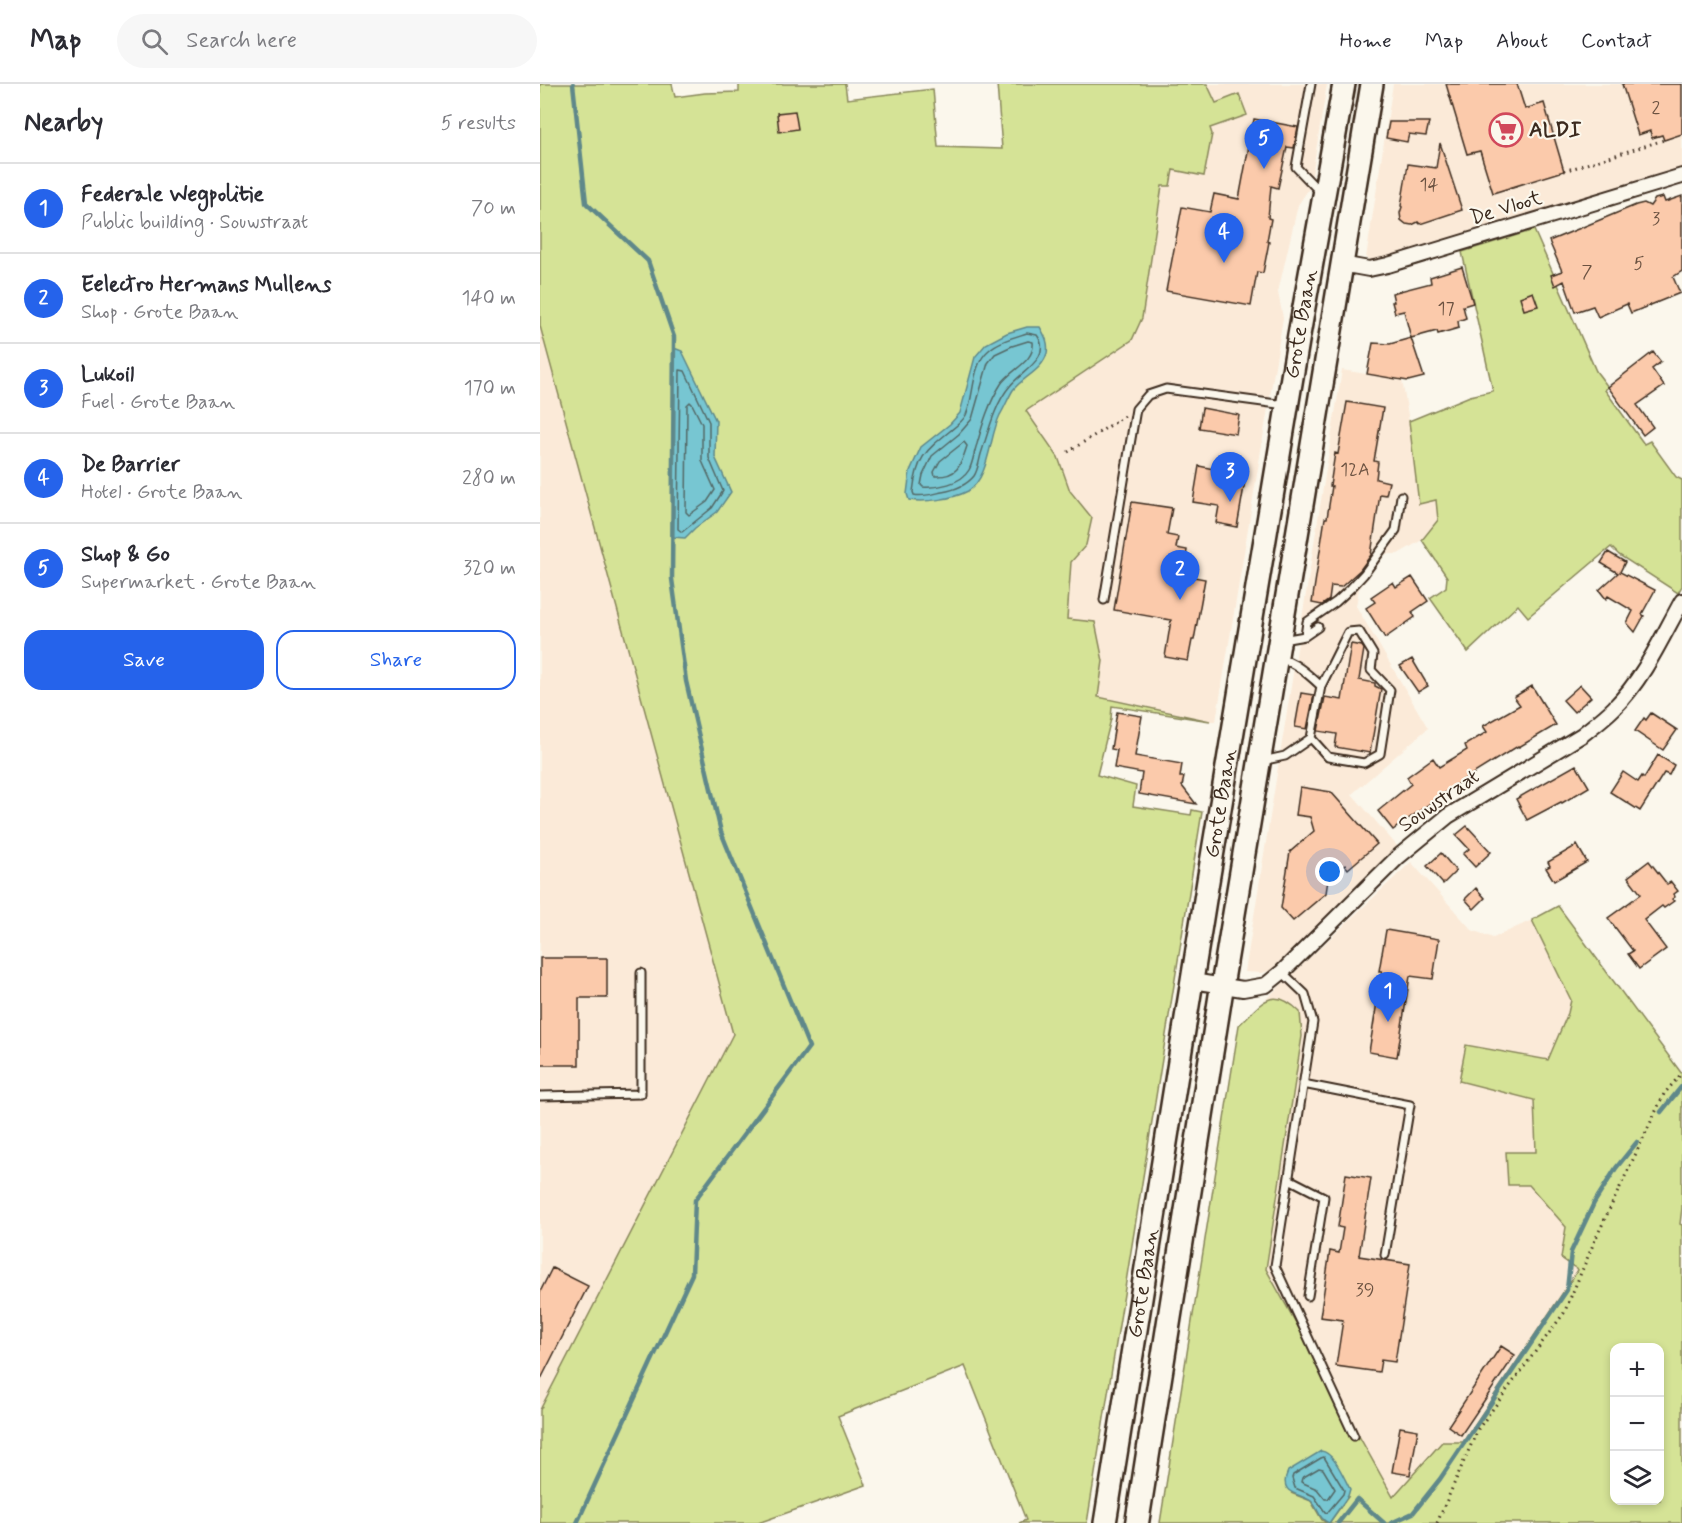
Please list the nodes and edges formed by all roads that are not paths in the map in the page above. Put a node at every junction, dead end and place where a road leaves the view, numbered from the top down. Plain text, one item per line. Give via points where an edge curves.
1 (1311, 84) edge
2 (1344, 84) edge
3 (1372, 84) edge
4 (1682, 176) edge
5 (1324, 197) junction
6 (1341, 264) junction
7 (1288, 405) junction
8 (1401, 496) dead end
9 (1104, 600) dead end
10 (1682, 601) edge
11 (1318, 627) dead end
12 (1305, 636) junction
13 (1278, 649) junction
14 (1321, 686) junction
15 (1311, 738) junction
16 (1259, 762) junction
17 (1282, 972) junction
18 (641, 973) dead end
19 (1192, 981) junction
20 (1222, 986) junction
21 (1303, 1084) junction
22 (540, 1096) edge
23 (1288, 1179) junction
24 (1385, 1255) dead end
25 (1308, 1296) dead end
26 (1354, 1436) dead end
27 (1106, 1523) edge
28 (1137, 1523) edge

1 - 5 lane via 1296,167
2 - 5 main road, Grote Baan
3 - 6 main road, Grote Baan
4 - 6 street, De Vloot via 1388,266 1370,269
5 - 7 main road, Grote Baan
6 - 13 main road, Grote Baan
7 - 9 lane via 1166,389 1148,395 1136,409
7 - 19 main road, Grote Baan
8 - 12 lane via 1396,530 1351,588 1306,622
10 - 17 street, Souwstraat via 1640,676 1602,720 1448,816 1398,857
11 - 12 lane
12 - 13 lane
13 - 14 lane
13 - 16 main road, Grote Baan
14 - 15 lane
14 - 15 lane via 1348,632 1359,631 1373,654 1371,670 1390,690 1380,754 1364,763 1328,757
15 - 16 lane via 1285,756
16 - 20 main road, Grote Baan
17 - 20 street, Souwstraat via 1266,985 1243,989
17 - 21 lane via 1305,994 1313,1022
18 - 22 lane via 641,1094
19 - 20 street, Souwstraat
19 - 27 main road, Grote Baan
20 - 28 highway, Grote Baan
21 - 23 lane
21 - 24 lane via 1410,1105
23 - 25 lane via 1324,1197
23 - 26 lane via 1275,1266

